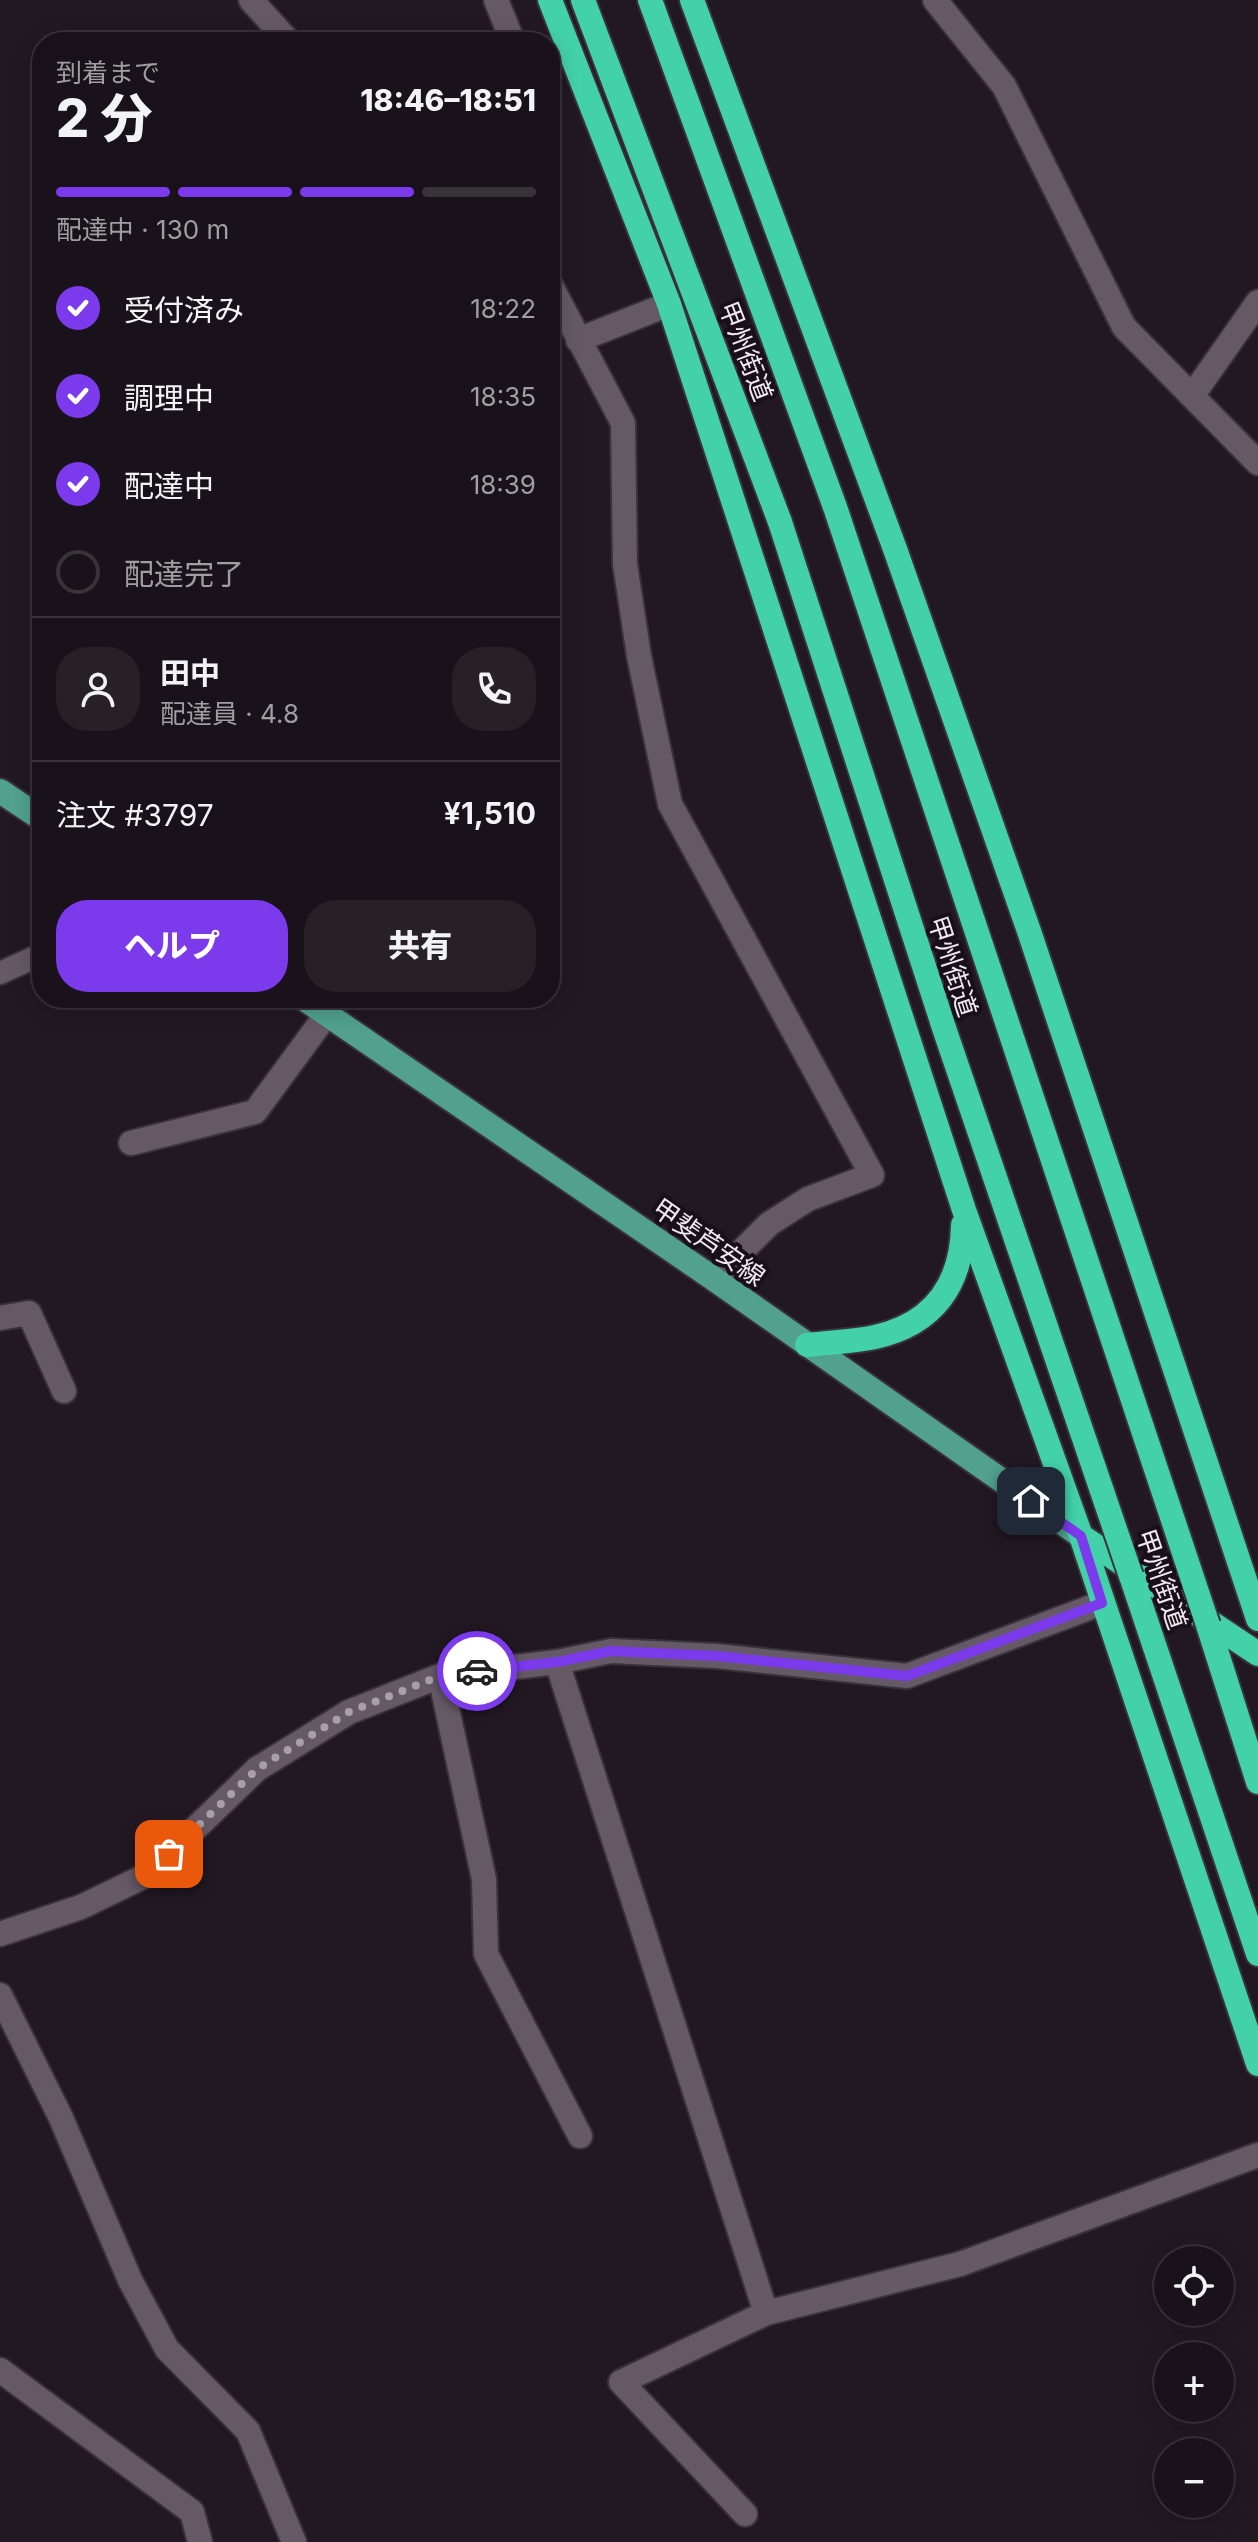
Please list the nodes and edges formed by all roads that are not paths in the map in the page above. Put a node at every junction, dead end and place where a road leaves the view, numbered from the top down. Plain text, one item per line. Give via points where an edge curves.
1 (251, 0) edge
2 (496, 0) edge
3 (550, 0) edge
4 (583, 0) edge
5 (650, 0) edge
6 (692, 0) edge
7 (935, 0) edge
8 (280, 32) edge
9 (509, 32) edge
10 (1258, 302) edge
11 (560, 304) edge
12 (669, 304) junction
13 (578, 340) junction
14 (1192, 396) junction
15 (1258, 463) edge
16 (0, 791) edge
17 (32, 812) edge
18 (32, 959) edge
19 (0, 973) edge
20 (318, 1008) edge
21 (327, 1014) junction
22 (131, 1143) dead end
23 (964, 1210) junction
24 (714, 1279) junction
25 (0, 1318) edge
26 (807, 1345) junction
27 (64, 1391) dead end
28 (1081, 1536) junction
29 (1102, 1603) junction
30 (1258, 1619) edge
31 (1258, 1654) edge
32 (557, 1662) junction
33 (440, 1676) junction
34 (1258, 1782) edge
35 (0, 1934) edge
36 (1258, 1954) edge
37 (0, 1995) edge
38 (1258, 2064) edge
39 (580, 2136) dead end
40 (1258, 2155) edge
41 (766, 2313) junction
42 (0, 2370) edge
43 (745, 2514) dead end
44 (200, 2542) edge
45 (294, 2542) edge

1 - 8 street
2 - 9 street
3 - 12 highway
4 - 36 highway, 甲州街道, bridge via 780,522 950,1046
5 - 34 highway, 甲州街道, bridge via 835,507
6 - 30 highway via 895,549 1030,934
7 - 14 street via 1004,86 1124,327
10 - 14 street
11 - 13 street
12 - 13 street
12 - 23 highway
13 - 24 street via 623,423 625,564 670,804 872,1175 808,1199 769,1224
14 - 15 street
16 - 17 main road
18 - 19 lane
20 - 21 main road, 甲斐芦安線
21 - 22 street via 255,1112
21 - 24 main road, 甲斐芦安線
23 - 26 highway via 963,1254 935,1308 876,1337
23 - 28 highway
24 - 26 main road, 甲斐芦安線
25 - 27 street via 29,1313
26 - 28 main road, 甲斐芦安線
28 - 29 highway
28 - 31 highway
29 - 32 street via 907,1676 611,1651
29 - 38 highway
32 - 33 street
32 - 41 street
33 - 35 street via 349,1712 257,1769 147,1875 81,1907
33 - 39 street via 484,1879 486,1954
37 - 45 street via 61,2118 137,2294 167,2349 248,2431
40 - 41 street via 960,2264
41 - 43 street via 621,2382
42 - 44 street via 192,2512

